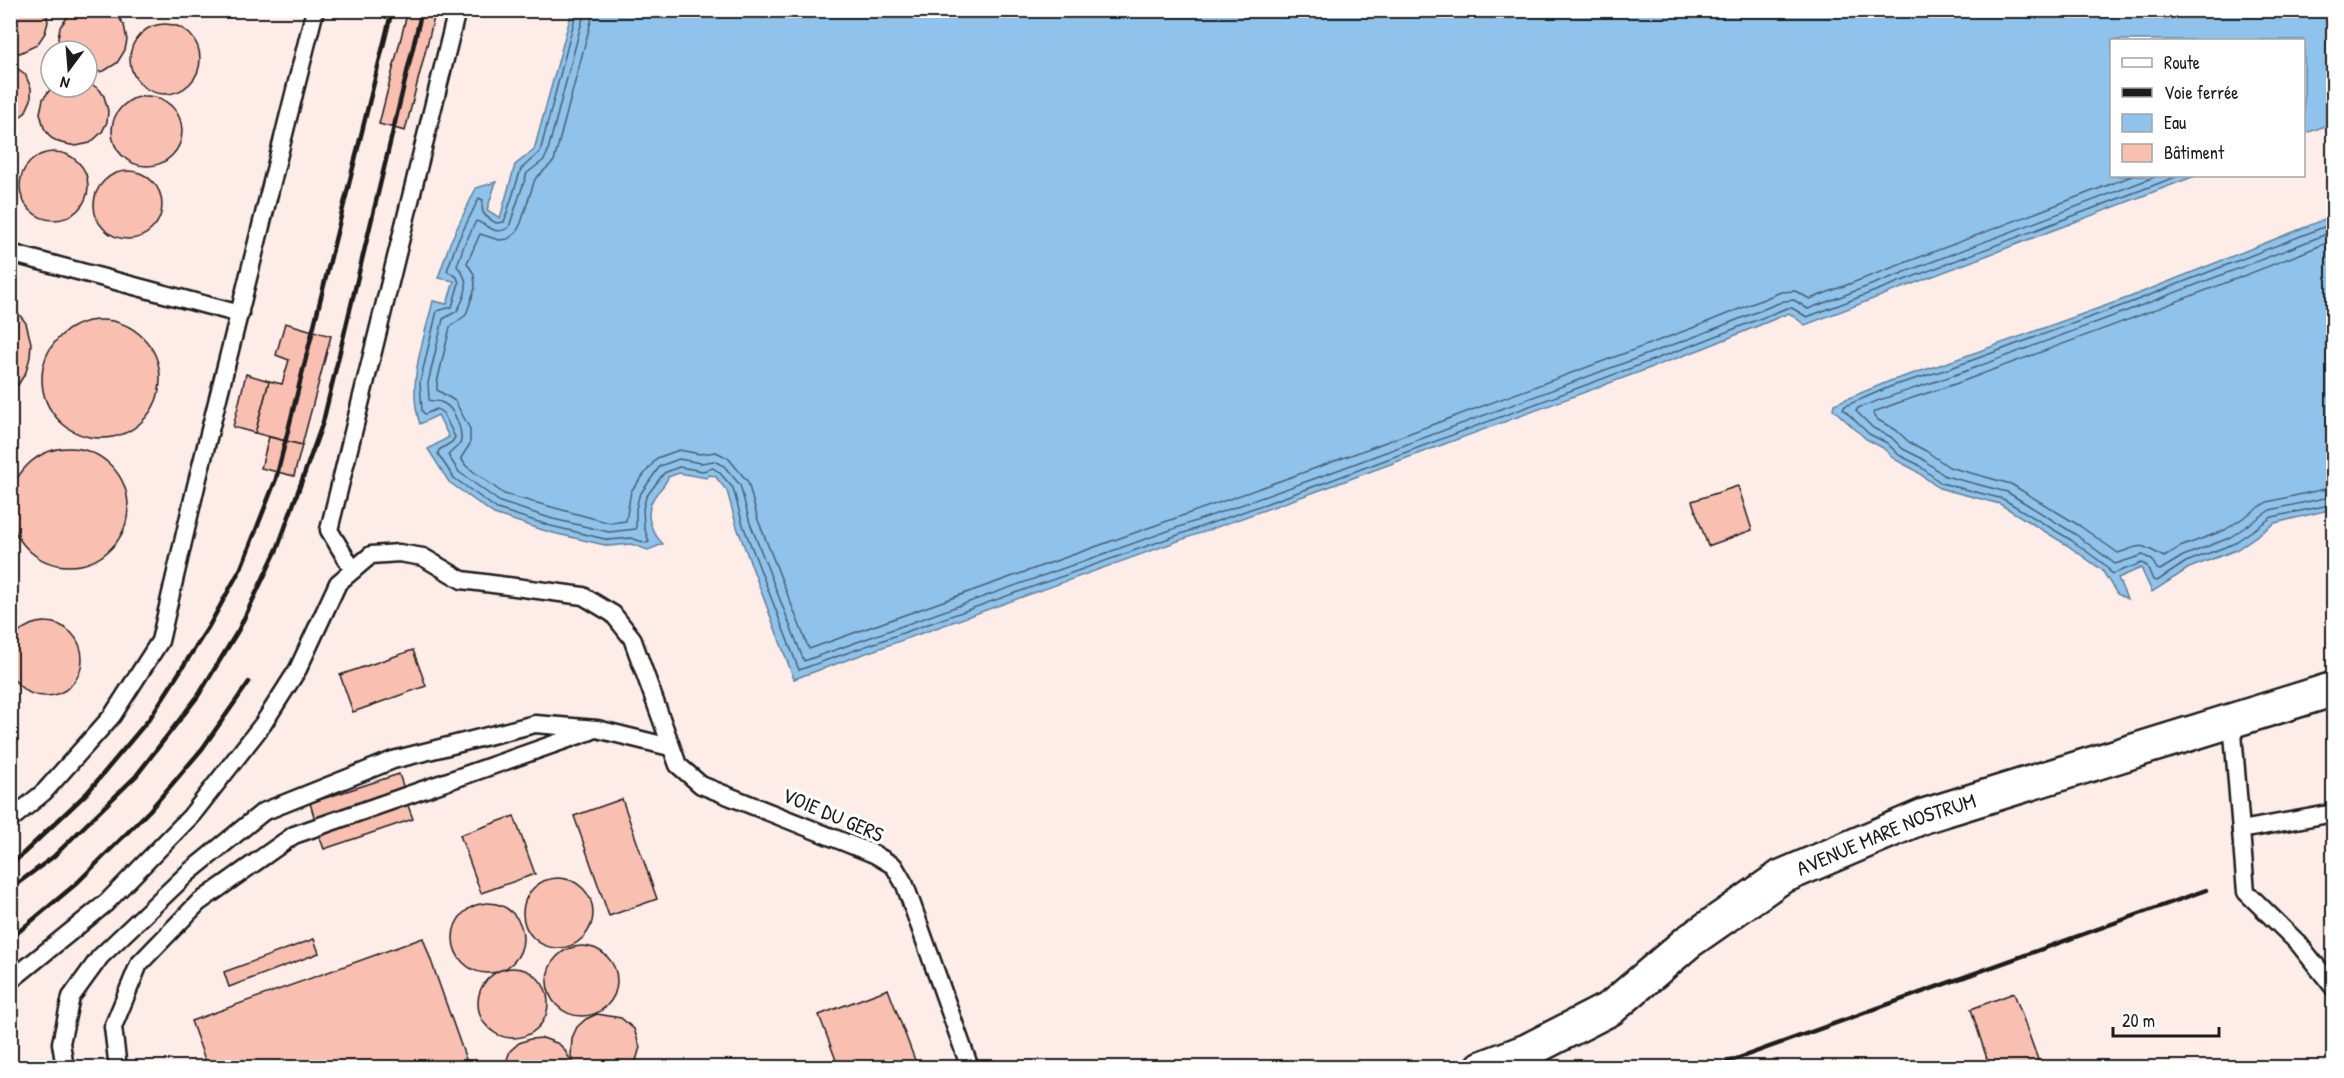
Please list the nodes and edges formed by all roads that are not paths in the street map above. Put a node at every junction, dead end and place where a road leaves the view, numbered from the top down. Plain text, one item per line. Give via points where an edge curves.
1 (315, 10) edge
2 (457, 10) edge
3 (10, 253) edge
4 (240, 314) junction
5 (353, 570) junction
6 (2334, 689) edge
7 (2232, 721) junction
8 (597, 729) junction
9 (670, 747) junction
10 (2334, 813) edge
11 (10, 820) edge
12 (2241, 830) junction
13 (10, 981) edge
14 (2334, 988) edge
15 (65, 1068) edge
16 (118, 1068) edge
17 (970, 1068) edge
18 (1482, 1068) edge

1 - 4 lane
2 - 5 lane via 329,530
3 - 4 lane
4 - 11 lane via 160,641 112,716 45,792
5 - 9 lane, VOIE DU GERS via 371,555 399,553 423,557 462,580 583,596 613,614 632,638
5 - 13 lane via 338,583 298,669 263,724 191,816 106,903
6 - 7 street, AVENUE MARE NOSTRUM
7 - 12 lane
7 - 18 street, AVENUE MARE NOSTRUM via 1924,816 1781,877 1689,942 1611,1008 1527,1052
8 - 9 lane
8 - 15 lane via 535,724 393,760 263,812 188,873 100,957 70,997 61,1043
8 - 16 lane via 294,835 198,903 139,964 113,1027
9 - 17 lane, VOIE DU GERS via 678,765 701,785 874,854 894,866
10 - 12 lane
12 - 14 lane via 2246,892 2299,944

